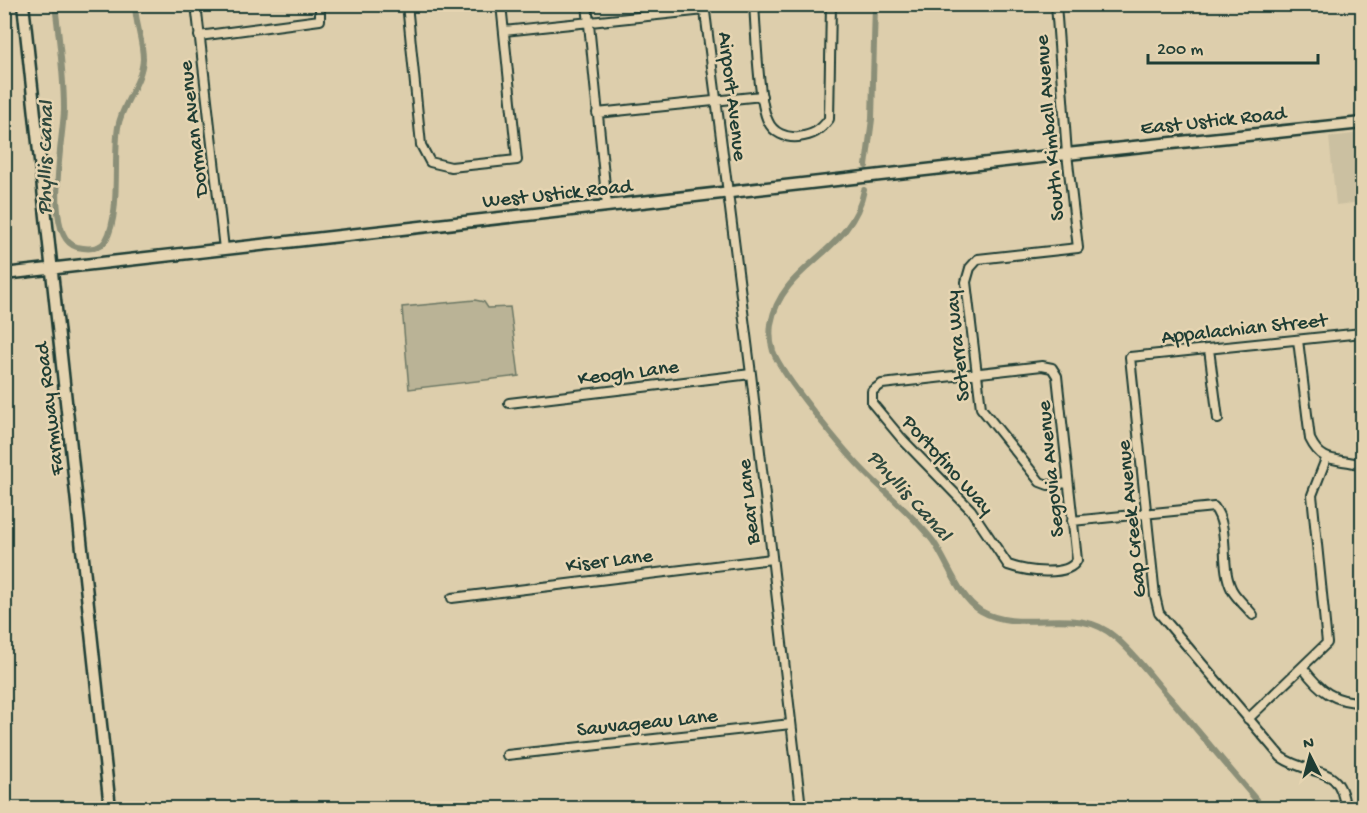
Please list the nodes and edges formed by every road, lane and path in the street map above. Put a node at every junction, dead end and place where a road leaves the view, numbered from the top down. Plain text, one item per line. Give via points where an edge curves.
1 (23, 4) edge
2 (196, 4) edge
3 (320, 4) edge
4 (407, 4) edge
5 (501, 4) edge
6 (587, 4) edge
7 (754, 4) edge
8 (831, 4) edge
9 (1056, 4) edge
10 (704, 7) edge
11 (588, 22) junction
12 (504, 31) junction
13 (200, 36) junction
14 (762, 96) junction
15 (716, 100) junction
16 (597, 113) junction
17 (1362, 123) edge
18 (1067, 153) junction
19 (728, 192) junction
20 (607, 206) junction
21 (1078, 248) joint
22 (224, 249) junction
23 (52, 268) junction
24 (4, 274) edge
25 (1362, 333) edge
26 (1298, 340) junction
27 (1209, 349) junction
28 (1130, 357) joint
29 (751, 374) junction
30 (975, 375) junction
31 (509, 403) dead end
32 (1218, 419) dead end
33 (1326, 459) junction
34 (1362, 465) edge
35 (1068, 483) junction
36 (1147, 515) junction
37 (1072, 521) junction
38 (772, 559) junction
39 (1074, 566) joint
40 (452, 598) dead end
41 (1253, 615) dead end
42 (1303, 668) junction
43 (1362, 702) edge
44 (1248, 719) junction
45 (791, 724) junction
46 (507, 755) dead end
47 (110, 808) edge
48 (801, 808) edge
49 (1346, 808) edge

1 - 23 main road, Farmway Road
2 - 13 street, Dorman Avenue
3 - 13 street via 320,20
4 - 12 street via 419,137 430,162 451,167 517,160
5 - 12 street
6 - 11 street
7 - 14 street
8 - 14 street via 831,108 823,128 812,135 783,136 768,122
9 - 18 street, South Kimball Avenue
10 - 11 street
10 - 15 street, Airport Avenue
11 - 12 street
11 - 16 street
13 - 22 street, Dorman Avenue
14 - 15 street
15 - 16 street
15 - 19 street, Airport Avenue
16 - 20 street
17 - 18 main road, East Ustick Road
18 - 19 main road, West Ustick Road
18 - 21 street, South Kimball Avenue
19 - 20 main road, West Ustick Road
19 - 29 street, Bear Lane
20 - 22 main road, West Ustick Road
21 - 30 street, Soterra Way via 978,259 970,268 966,282
22 - 23 main road, West Ustick Road
23 - 24 main road, West Ustick Road
23 - 47 main road, Farmway Road
25 - 26 street, Appalachian Street
26 - 27 street, Appalachian Street
26 - 33 street via 1310,439
27 - 28 street, Appalachian Street
27 - 32 street
28 - 36 street, Gap Creek Avenue
29 - 31 street, Keogh Lane
29 - 38 street, Bear Lane
30 - 35 street, Soterra Way via 985,416 1040,482 1048,486
30 - 35 street, Segovia Avenue via 1042,366 1052,369 1057,376
30 - 39 street, Portofino Way via 882,384 872,391 872,403 971,510 1008,565 1065,571
33 - 34 street
33 - 42 street via 1312,495 1327,643
35 - 37 street, Segovia Avenue
36 - 37 street
36 - 41 street via 1214,507 1220,514 1225,567 1232,590
36 - 44 street, Gap Creek Avenue via 1160,613
37 - 39 street, Segovia Avenue via 1077,560
38 - 40 street, Kiser Lane
38 - 45 street, Bear Lane
42 - 43 street via 1317,686 1343,702
42 - 44 street
44 - 49 street, Gap Creek Avenue via 1290,764 1337,781 1343,789
45 - 46 street, Sauvageau Lane
45 - 48 street, Bear Lane

